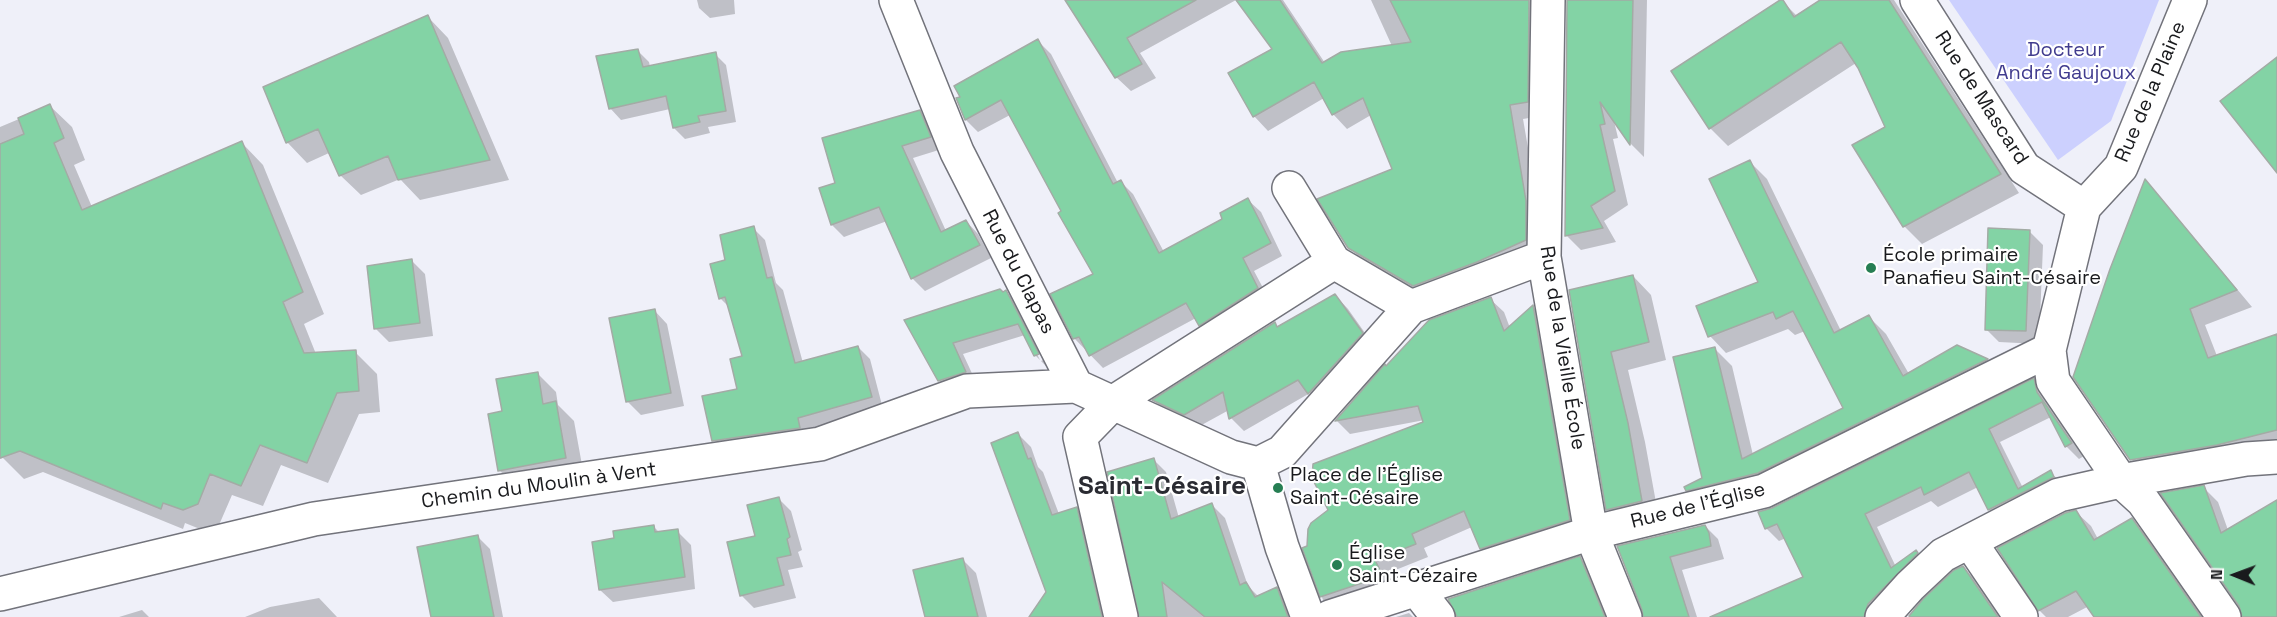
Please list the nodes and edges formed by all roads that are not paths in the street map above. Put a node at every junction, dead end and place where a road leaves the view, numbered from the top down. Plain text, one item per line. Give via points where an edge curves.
1 (896, 0) edge
2 (1548, 0) edge
3 (1917, 0) edge
4 (2190, 0) edge
5 (1289, 188) dead end
6 (2084, 207) junction
7 (1544, 257) junction
8 (1334, 262) junction
9 (1411, 307) junction
10 (2049, 350) junction
11 (1076, 386) junction
12 (1114, 402) junction
13 (2277, 457) edge
14 (1257, 458) junction
15 (2121, 481) junction
16 (1591, 533) junction
17 (1970, 542) junction
18 (0, 594) edge
19 (1417, 603) edge
20 (1121, 617) edge
21 (1308, 617) edge
22 (1329, 617) edge
23 (1438, 617) edge
24 (1625, 617) edge
25 (1882, 617) edge
26 (2021, 617) edge
27 (2224, 617) edge

1 - 11 street, Rue du Clapas via 957,152
2 - 7 street, Rue de la Vieille École
3 - 6 street, Rue de Mascard via 2024,168
4 - 6 street, Rue de la Plaine via 2121,167
5 - 8 street
6 - 10 street
7 - 9 street
7 - 16 street, Rue de la Vieille École
8 - 9 street
8 - 12 street
9 - 14 street
10 - 15 street via 2053,381
10 - 16 street, Rue de l'Église via 1764,491
11 - 12 street
11 - 18 street, Chemin du Moulin à Vent via 968,391 820,444 314,519
12 - 14 street
12 - 20 street via 1080,437
13 - 15 street
14 - 21 street via 1282,547
15 - 17 street via 2059,495
15 - 27 street via 2143,501
16 - 19 street, Rue de l'Église
16 - 24 street, Rue de la Vieille École
17 - 25 street via 1943,555
17 - 26 street
19 - 22 street, Rue de l'Église
19 - 23 street

